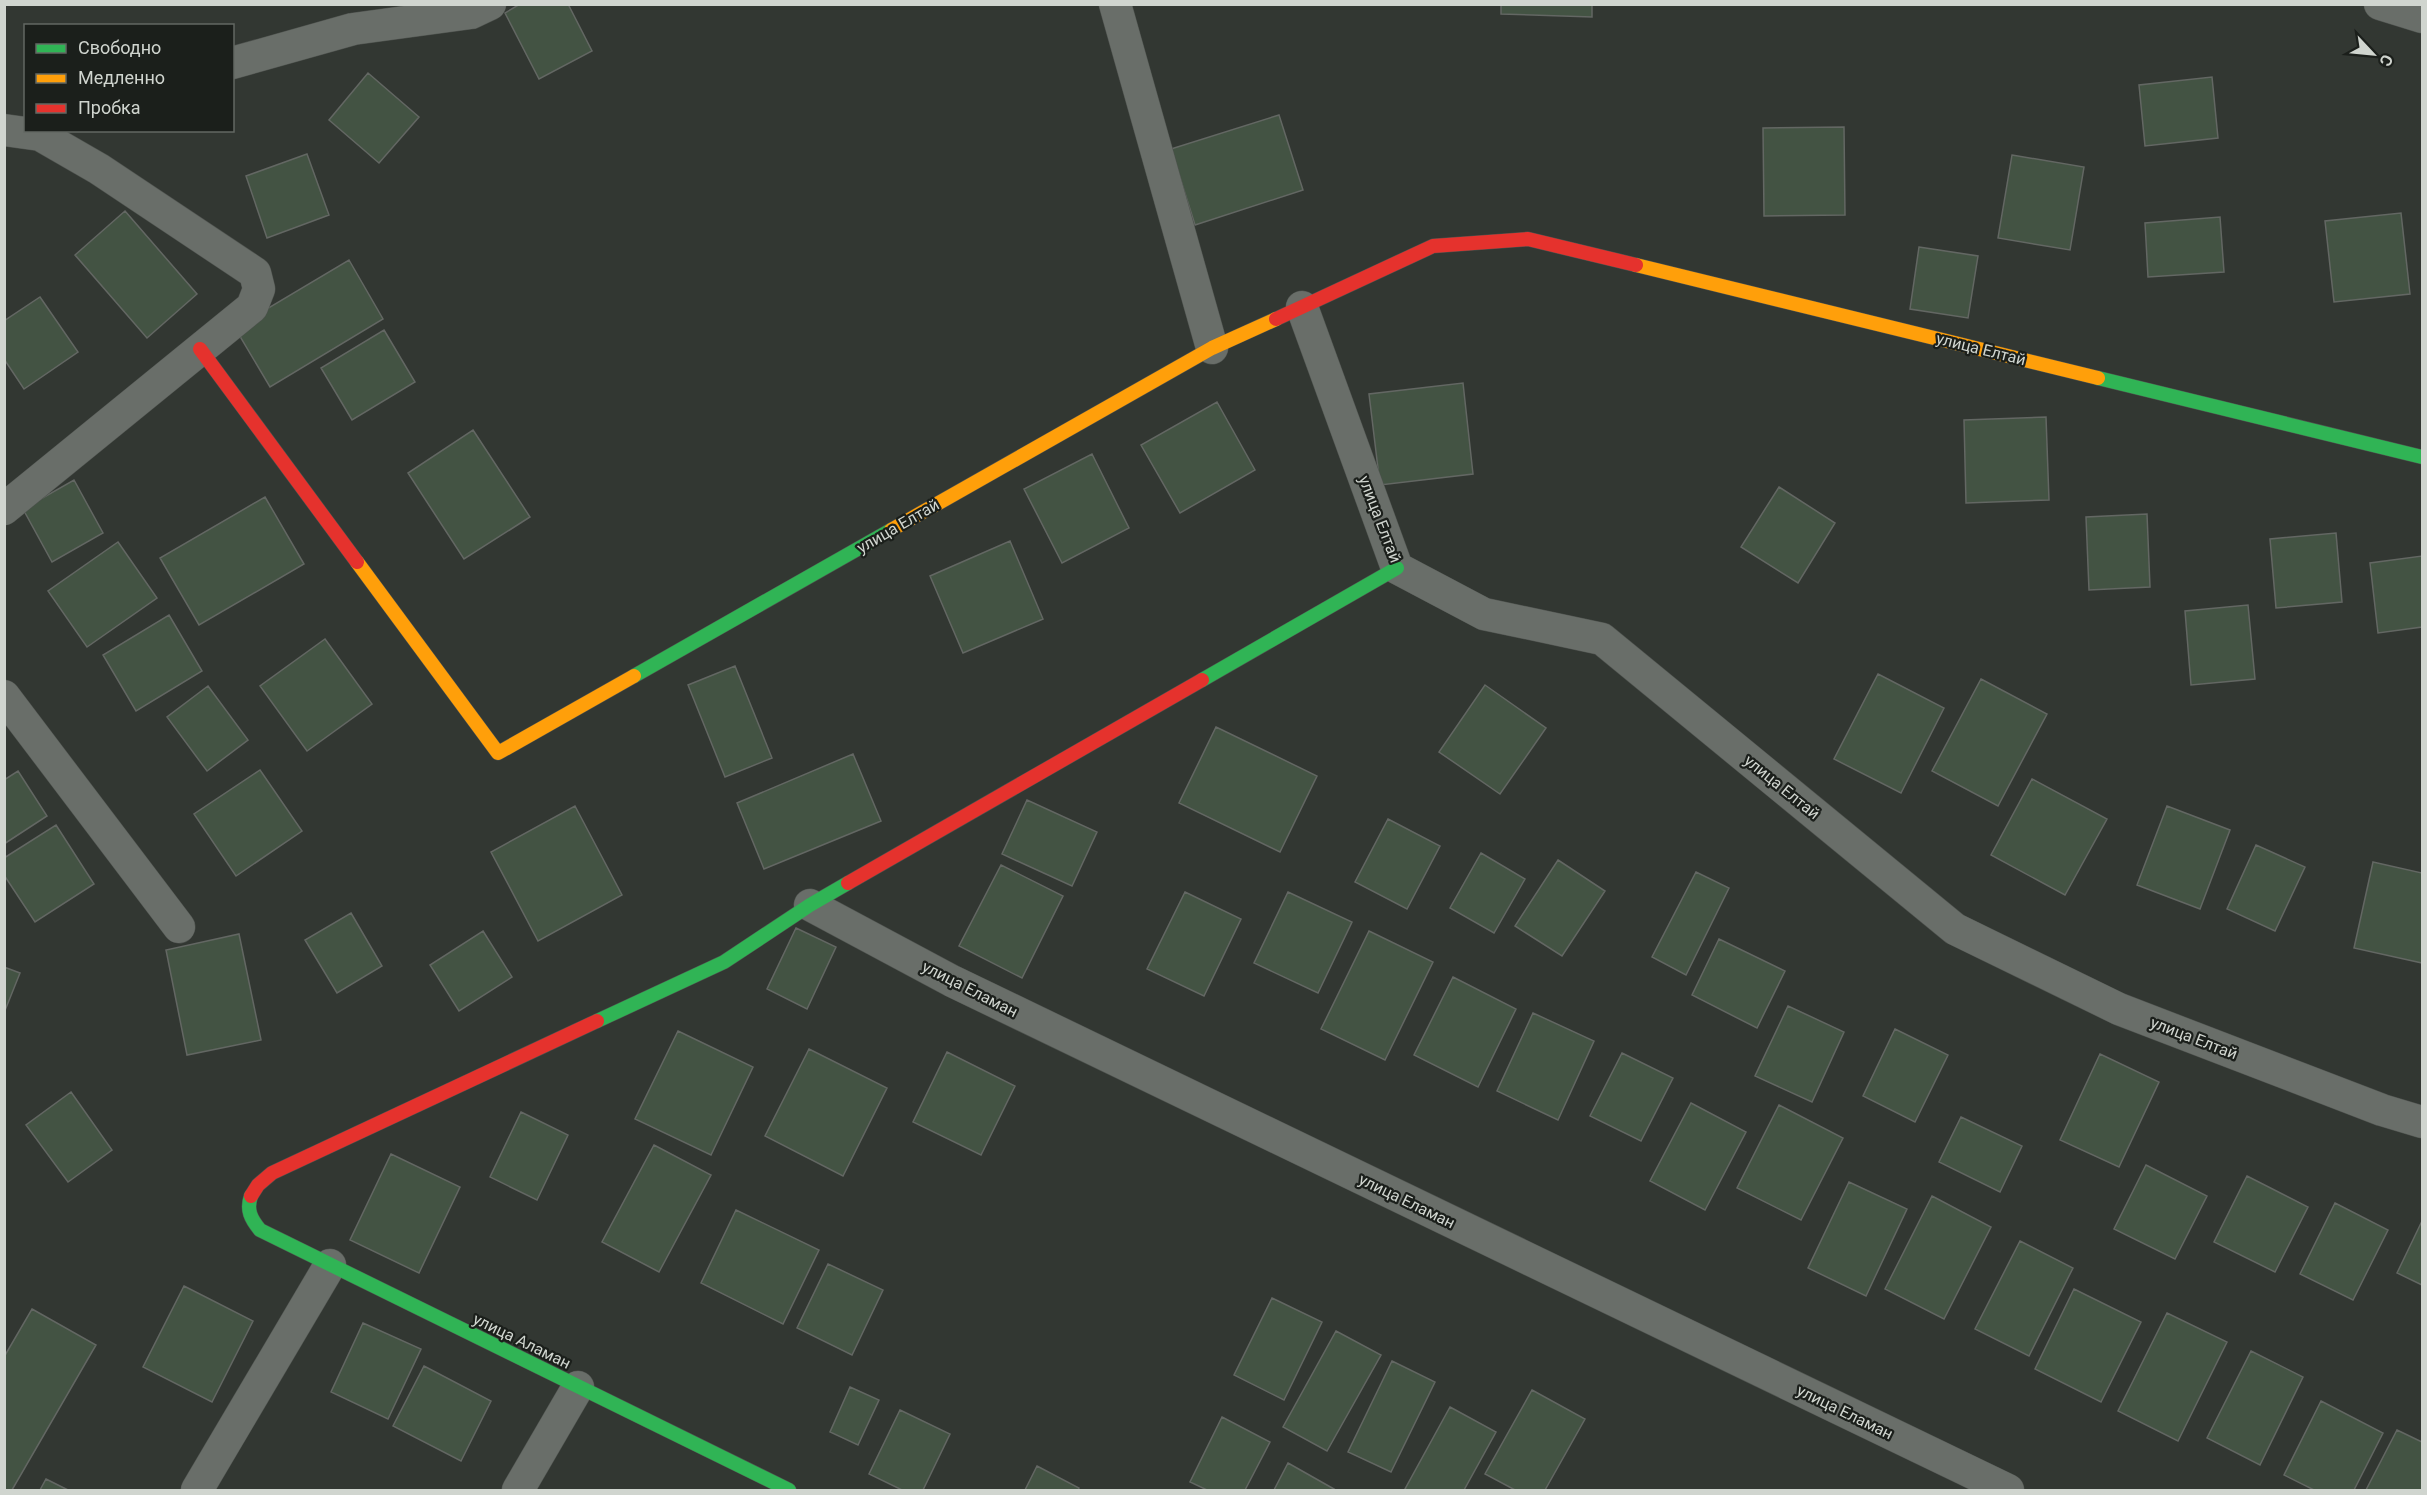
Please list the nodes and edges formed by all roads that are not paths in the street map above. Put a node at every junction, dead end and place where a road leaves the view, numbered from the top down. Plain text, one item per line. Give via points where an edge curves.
1 (490, 4) edge
2 (1115, 4) edge
3 (2380, 4) edge
4 (2422, 16) edge
5 (234, 62) edge
6 (4, 130) edge
7 (24, 132) edge
8 (44, 133) edge
9 (1302, 307) junction
10 (1212, 348) junction
11 (200, 349) junction
12 (2422, 457) edge
13 (4, 509) edge
14 (1397, 568) junction
15 (4, 696) edge
16 (810, 905) junction
17 (179, 927) dead end
18 (2422, 1122) edge
19 (330, 1264) junction
20 (578, 1386) junction
21 (197, 1491) edge
22 (518, 1491) edge
23 (789, 1491) edge
24 (2008, 1491) edge

1 - 5 street via 471,13 353,29
2 - 10 street
3 - 4 street
6 - 7 street
8 - 11 street via 255,273 259,289 252,307
9 - 10 street, улица Елтай
9 - 12 street, улица Елтай via 1433,246 1528,239
9 - 14 street, улица Елтай
10 - 11 street, улица Елтай via 498,753
11 - 13 street
14 - 16 street
14 - 18 street, улица Елтай via 1484,614 1602,639 1955,929 2119,1009
15 - 17 street
16 - 19 street, улица Аламан via 724,962 260,1182 251,1194 249,1212 253,1223
16 - 24 street, улица Еламан via 952,981
19 - 20 street, улица Аламан
19 - 21 street
20 - 22 street
20 - 23 street, улица Аламан

